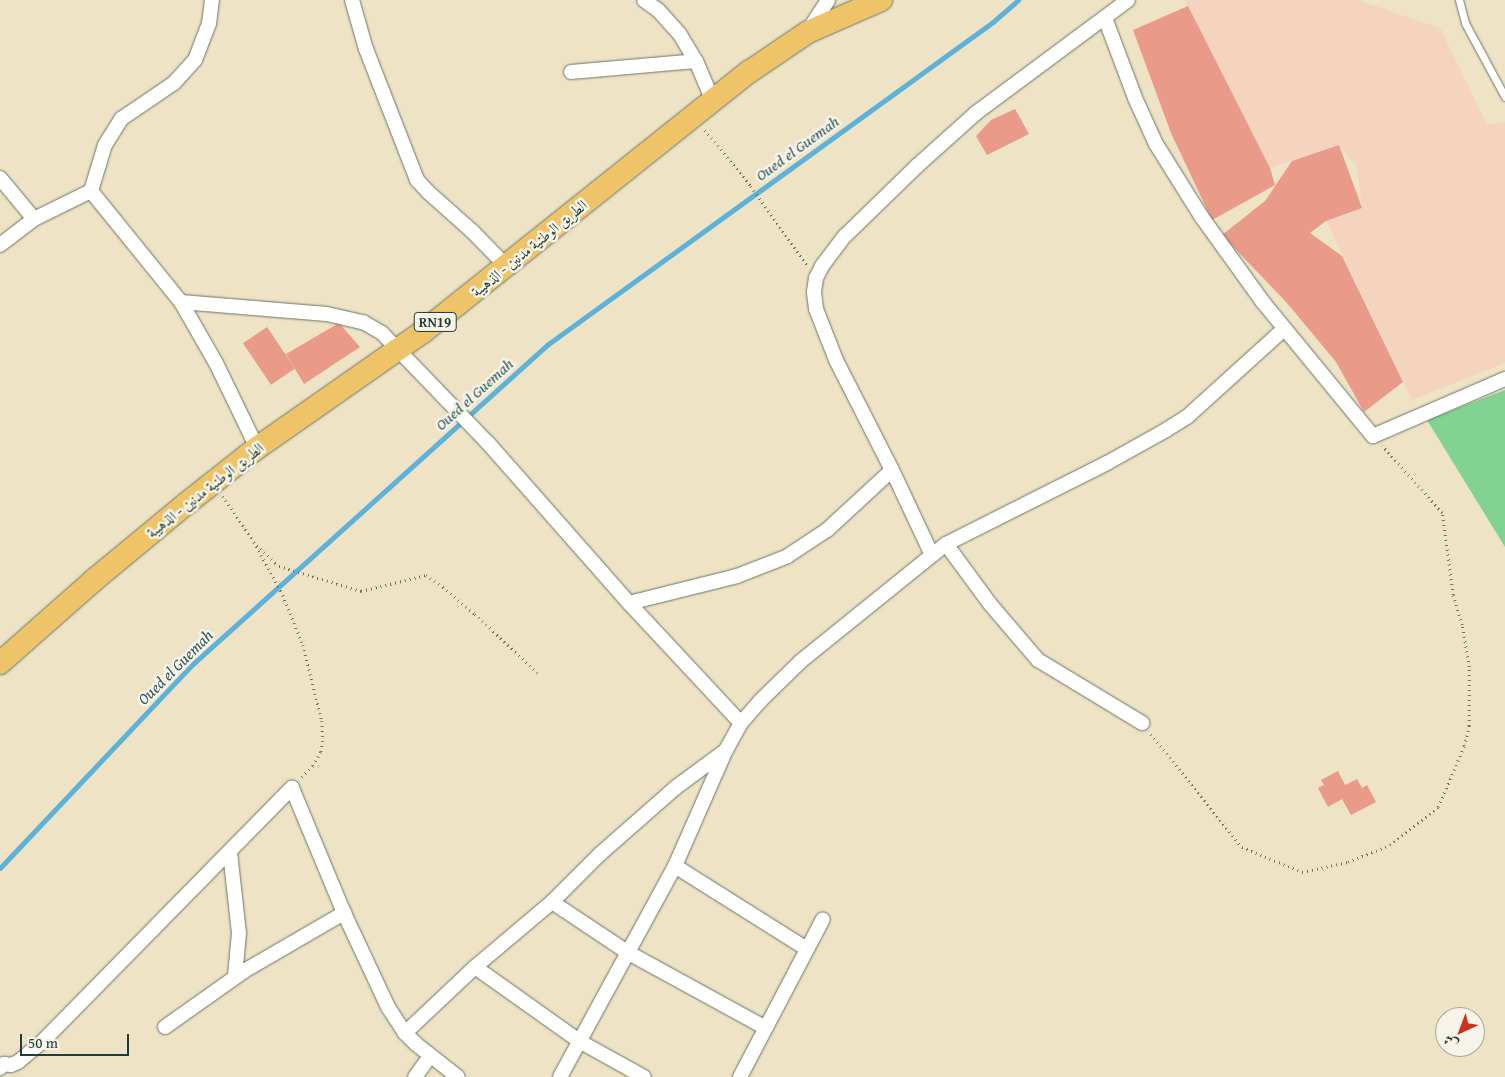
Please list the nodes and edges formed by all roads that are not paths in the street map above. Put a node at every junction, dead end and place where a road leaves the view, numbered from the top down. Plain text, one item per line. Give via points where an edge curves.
1 (212, 0) edge
2 (352, 0) edge
3 (644, 0) edge
4 (828, 0) edge
5 (1128, 0) edge
6 (1459, 0) edge
7 (873, 2) edge
8 (1105, 18) junction
9 (808, 32) junction
10 (696, 61) junction
11 (571, 72) dead end
12 (1505, 97) edge
13 (713, 102) junction
14 (0, 178) edge
15 (91, 192) junction
16 (34, 219) junction
17 (0, 245) edge
18 (506, 266) junction
19 (181, 302) junction
20 (1284, 329) junction
21 (398, 349) junction
22 (1505, 379) edge
23 (256, 448) junction
24 (892, 470) junction
25 (946, 544) junction
26 (932, 555) junction
27 (629, 603) junction
28 (0, 662) edge
29 (741, 723) junction
30 (1142, 723) road end
31 (726, 750) junction
32 (230, 852) junction
33 (675, 866) junction
34 (552, 902) junction
35 (344, 913) junction
36 (823, 919) dead end
37 (807, 949) junction
38 (627, 952) junction
39 (474, 967) junction
40 (235, 976) junction
41 (165, 1027) dead end
42 (766, 1028) junction
43 (405, 1033) junction
44 (579, 1041) junction
45 (430, 1056) junction
46 (1, 1063) edge
47 (415, 1077) edge
48 (458, 1077) edge
49 (560, 1077) edge
50 (644, 1077) edge
51 (740, 1077) edge

1 - 15 street via 209,24 195,60 174,84 121,118 105,145
2 - 18 street via 366,49 417,180
3 - 10 street via 679,33
4 - 9 street
5 - 8 street
6 - 12 lane via 1465,22
7 - 9 main road, الطريق الوطنية مدنين - الذهيبة / RN19
8 - 20 street via 1156,144 1220,243
8 - 24 street via 976,113 918,165 845,236 816,278 816,309 836,360
9 - 13 main road, الطريق الوطنية مدنين - الذهيبة / RN19 via 764,61
10 - 11 street
10 - 13 street
13 - 18 main road, الطريق الوطنية مدنين - الذهيبة / RN19
14 - 16 street
15 - 16 street
15 - 19 street
16 - 17 street
18 - 21 main road, الطريق الوطنية مدنين - الذهيبة / RN19
19 - 21 street via 349,318 374,327
19 - 23 street via 216,363
20 - 22 street via 1373,436
20 - 25 street via 1188,416 1166,430 1099,468
21 - 23 main road, الطريق الوطنية مدنين - الذهيبة / RN19
21 - 27 street via 546,508
23 - 28 main road, الطريق الوطنية مدنين - الذهيبة / RN19 via 94,580
24 - 26 street
24 - 27 street via 827,530 786,557 737,576
25 - 26 street
25 - 30 street via 996,612 1038,660
26 - 29 street via 802,661
27 - 29 street
29 - 31 street
31 - 33 street
31 - 34 street via 675,788 600,854
32 - 35 street via 292,788
32 - 40 street via 239,934
32 - 46 street via 44,1040 18,1062 11,1065
33 - 37 street
33 - 38 street
34 - 38 street
34 - 39 street
35 - 40 street
35 - 43 street via 382,996
36 - 37 street
37 - 42 street
38 - 42 street
38 - 44 street
39 - 43 street
39 - 44 street
40 - 41 street
42 - 51 street
43 - 45 street
44 - 49 street
44 - 50 street
45 - 47 street
45 - 48 street

